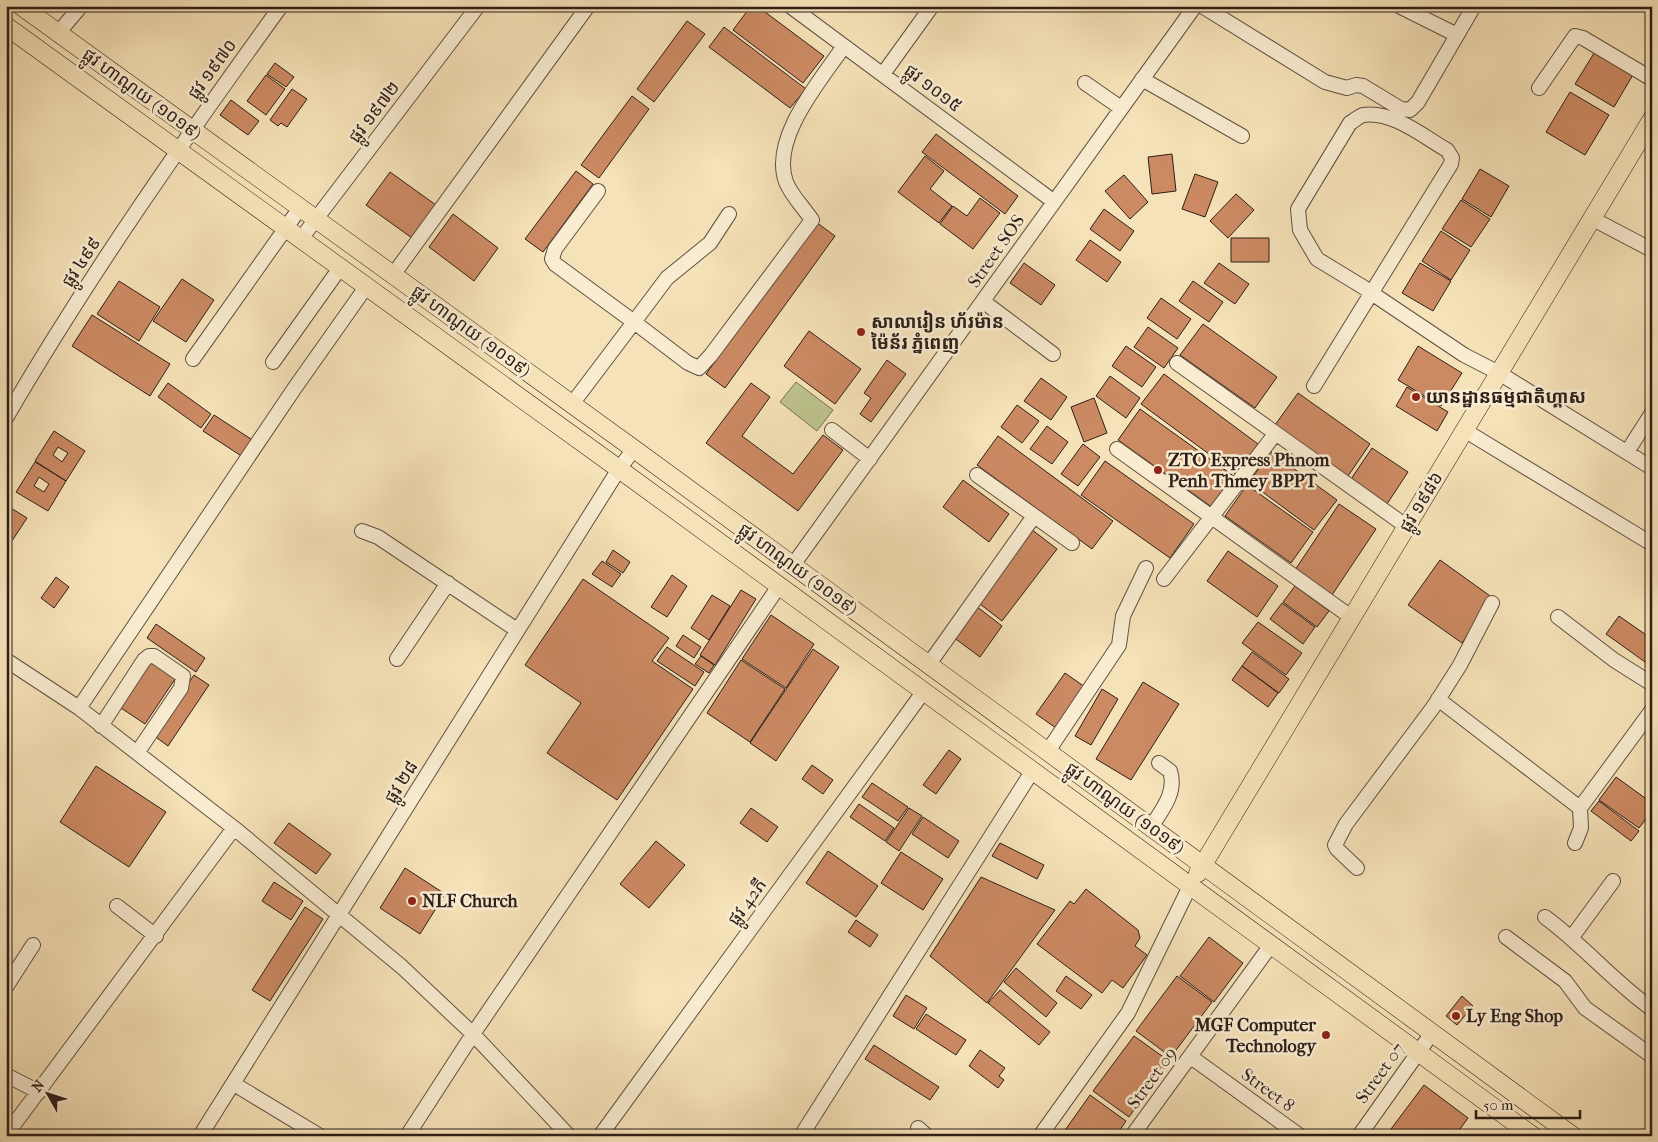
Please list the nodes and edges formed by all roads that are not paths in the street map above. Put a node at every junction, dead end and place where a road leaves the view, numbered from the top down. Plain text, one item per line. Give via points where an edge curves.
1 (21, 6) edge
2 (80, 6) edge
3 (281, 6) edge
4 (478, 6) edge
5 (588, 6) edge
6 (790, 6) edge
7 (932, 6) edge
8 (1195, 6) edge
9 (1202, 6) edge
10 (1399, 6) edge
11 (1474, 6) edge
12 (6, 26) edge
13 (58, 33) junction
14 (1457, 34) junction
15 (844, 46) junction
16 (883, 74) junction
17 (1142, 79) junction
18 (1652, 79) edge
19 (1085, 83) dead end
20 (1539, 88) dead end
21 (1121, 108) junction
22 (1652, 120) edge
23 (191, 129) junction
24 (1242, 136) dead end
25 (178, 150) junction
26 (598, 191) dead end
27 (1053, 201) junction
28 (300, 208) junction
29 (730, 214) dead end
30 (1592, 218) junction
31 (316, 219) junction
32 (286, 229) junction
33 (300, 240) junction
34 (1652, 250) edge
35 (340, 268) junction
36 (393, 275) junction
37 (366, 287) junction
38 (1370, 292) junction
39 (984, 302) junction
40 (634, 322) junction
41 (1053, 354) dead end
42 (193, 358) dead end
43 (273, 362) dead end
44 (1177, 363) dead end
45 (1499, 373) junction
46 (1314, 386) dead end
47 (572, 404) junction
48 (1652, 413) edge
49 (6, 418) edge
50 (832, 430) dead end
51 (1464, 430) junction
52 (1275, 434) junction
53 (634, 449) junction
54 (1117, 449) dead end
55 (1627, 452) junction
56 (870, 459) junction
57 (619, 468) junction
58 (1652, 468) edge
59 (977, 475) dead end
60 (1034, 516) junction
61 (1212, 519) junction
62 (1406, 526) junction
63 (362, 531) dead end
64 (1072, 543) dead end
65 (1652, 544) edge
66 (793, 566) junction
67 (1146, 568) dead end
68 (1164, 579) dead end
69 (448, 583) junction
70 (779, 586) junction
71 (1492, 603) dead end
72 (1351, 617) junction
73 (1558, 617) dead end
74 (517, 630) junction
75 (397, 659) dead end
76 (6, 661) edge
77 (929, 664) junction
78 (1652, 684) edge
79 (924, 691) junction
80 (1438, 699) junction
81 (78, 708) junction
82 (1652, 710) edge
83 (101, 726) junction
84 (1048, 751) junction
85 (137, 753) junction
86 (1159, 763) dead end
87 (1033, 770) junction
88 (1580, 808) junction
89 (1151, 827) junction
90 (234, 828) junction
91 (1574, 843) dead end
92 (1203, 864) junction
93 (1357, 868) dead end
94 (1613, 881) dead end
95 (1190, 886) junction
96 (116, 906) dead end
97 (341, 915) junction
98 (1545, 917) dead end
99 (156, 936) junction
100 (1572, 937) junction
101 (1506, 938) dead end
102 (34, 945) dead end
103 (1271, 945) junction
104 (6, 987) edge
105 (1652, 1009) edge
106 (1432, 1033) junction
107 (473, 1034) junction
108 (1418, 1052) junction
109 (1652, 1056) edge
110 (1191, 1057) junction
111 (6, 1075) edge
112 (234, 1084) junction
113 (39, 1092) junction
114 (6, 1135) edge
115 (200, 1136) edge
116 (320, 1136) edge
117 (407, 1136) edge
118 (569, 1136) edge
119 (600, 1136) edge
120 (800, 1136) edge
121 (1040, 1136) edge
122 (1132, 1136) edge
123 (1300, 1136) edge
124 (1359, 1136) edge
125 (1532, 1136) edge
126 (1573, 1136) edge

1 - 13 main road, ផ្លូវ ហាណូយ (១០១៩)
2 - 13 street
3 - 23 street, ផ្លូវ ១៩៧០
4 - 31 street, ផ្លូវ ១៩៧២
5 - 36 street
6 - 15 street, ផ្លូវ ១០១៥
7 - 16 street
8 - 17 street, Street SOS
9 - 14 street via 1325,82 1347,88 1363,86 1401,109 1410,110 1418,102
10 - 14 street
11 - 14 street
12 - 25 main road, ផ្លូវ ហាណូយ (១០១៩)
13 - 23 main road, ផ្លូវ ហាណូយ (១០១៩)
15 - 16 street, ផ្លូវ ១០១៥
15 - 40 street via 794,119 783,155 786,182 812,220 711,355 700,368 688,364
16 - 27 street, ផ្លូវ ១០១៥
17 - 21 street, Street SOS
17 - 24 street
18 - 20 street via 1575,36
19 - 21 street
21 - 27 street, Street SOS
22 - 30 main road, ផ្លូវ ១៩៨៦
23 - 25 street, ផ្លូវ ៤៩៩
23 - 28 main road, ផ្លូវ ហាណូយ (១០១៩)
25 - 32 main road, ផ្លូវ ហាណូយ (១០១៩)
25 - 49 street, ផ្លូវ ៤៩៩ via 97,270
26 - 40 street via 555,249 552,259
27 - 39 street, Street SOS
28 - 31 main road, ផ្លូវ ហាណូយ (១០១៩)
28 - 32 street
29 - 40 street via 710,243 667,278
30 - 34 street
30 - 45 main road, ផ្លូវ ១៩៨៦
31 - 33 street, ផ្លូវ ១៩៧២
31 - 36 main road, ផ្លូវ ហាណូយ (១០១៩)
32 - 33 main road, ផ្លូវ ហាណូយ (១០១៩)
32 - 42 street
33 - 35 main road, ផ្លូវ ហាណូយ (១០១៩)
35 - 37 main road, ផ្លូវ ហាណូយ (១០១៩)
35 - 43 street
36 - 47 main road, ផ្លូវ ហាណូយ (១០១៩)
37 - 57 main road, ផ្លូវ ហាណូយ (១០១៩)
37 - 81 street
38 - 38 street via 1317,259 1300,230 1298,209 1350,123 1362,115 1394,120 1447,150 1452,158
38 - 45 street via 1464,355
38 - 46 street
39 - 41 street
39 - 56 street, Street SOS
40 - 47 street
44 - 52 street
45 - 51 main road, ផ្លូវ ១៩៨៦
45 - 55 street
47 - 53 main road, ផ្លូវ ហាណូយ (១០១៩)
48 - 55 street
50 - 56 street
51 - 62 main road, ផ្លូវ ១៩៨៦
51 - 65 street
52 - 61 street
52 - 62 street
53 - 57 street, ផ្លូវ ២៨
53 - 66 main road, ផ្លូវ ហាណូយ (១០១៩)
54 - 61 street
55 - 58 street
56 - 66 street, Street SOS
57 - 70 main road, ផ្លូវ ហាណូយ (១០១៩)
57 - 74 street, ផ្លូវ ២៨
59 - 60 street
60 - 64 street
60 - 77 street
61 - 68 street
61 - 72 street
62 - 72 main road, ផ្លូវ ១៩៨៦
63 - 69 street via 378,537
66 - 77 main road, ផ្លូវ ហាណូយ (១០១៩)
67 - 84 street via 1123,616 1119,645
69 - 74 street
69 - 75 street
70 - 79 main road, ផ្លូវ ហាណូយ (១០១៩)
70 - 107 street
71 - 80 street via 1460,665
72 - 92 main road, ផ្លូវ ១៩៨៦
73 - 78 street via 1614,660
74 - 97 street, ផ្លូវ ២៨
76 - 81 street
77 - 84 main road, ផ្លូវ ហាណូយ (១០១៩)
79 - 87 main road, ផ្លូវ ហាណូយ (១០១៩)
79 - 119 street, ផ្លូវ 42ភី
80 - 88 street
80 - 93 street via 1337,839 1337,849
81 - 83 street
82 - 88 street
83 - 85 street
83 - 85 street via 149,656 154,656 183,676 181,688
84 - 89 main road, ផ្លូវ ហាណូយ (១០១៩)
85 - 90 street
86 - 89 street via 1170,771 1171,790
87 - 95 main road, ផ្លូវ ហាណូយ (១០១៩)
87 - 120 street
88 - 91 street via 1581,828
89 - 92 main road, ផ្លូវ ហាណូយ (១០១៩)
90 - 97 street
90 - 99 street
92 - 95 main road, ផ្លូវ ១៩៨៦
92 - 106 main road, ផ្លូវ ហាណូយ (១០១៩)
94 - 100 street
95 - 103 main road, ផ្លូវ ហាណូយ (១០១៩)
95 - 121 street via 1128,1013
96 - 99 street
97 - 107 street
97 - 112 street, ផ្លូវ ២៨
98 - 100 street
99 - 113 street
100 - 105 street
101 - 109 street via 1565,980 1586,1008
102 - 104 street
103 - 108 main road, ផ្លូវ ហាណូយ (១០១៩)
103 - 110 street, Street 09
106 - 108 street, Street 07
106 - 126 main road, ផ្លូវ ហាណូយ (១០១៩)
107 - 117 street
107 - 118 street
108 - 124 street, Street 07
108 - 125 main road, ផ្លូវ ហាណូយ (១០១៩)
110 - 122 street, Street 09
110 - 123 street, Street 8
111 - 113 street
112 - 115 street, ផ្លូវ ២៨
112 - 116 street
113 - 114 street

